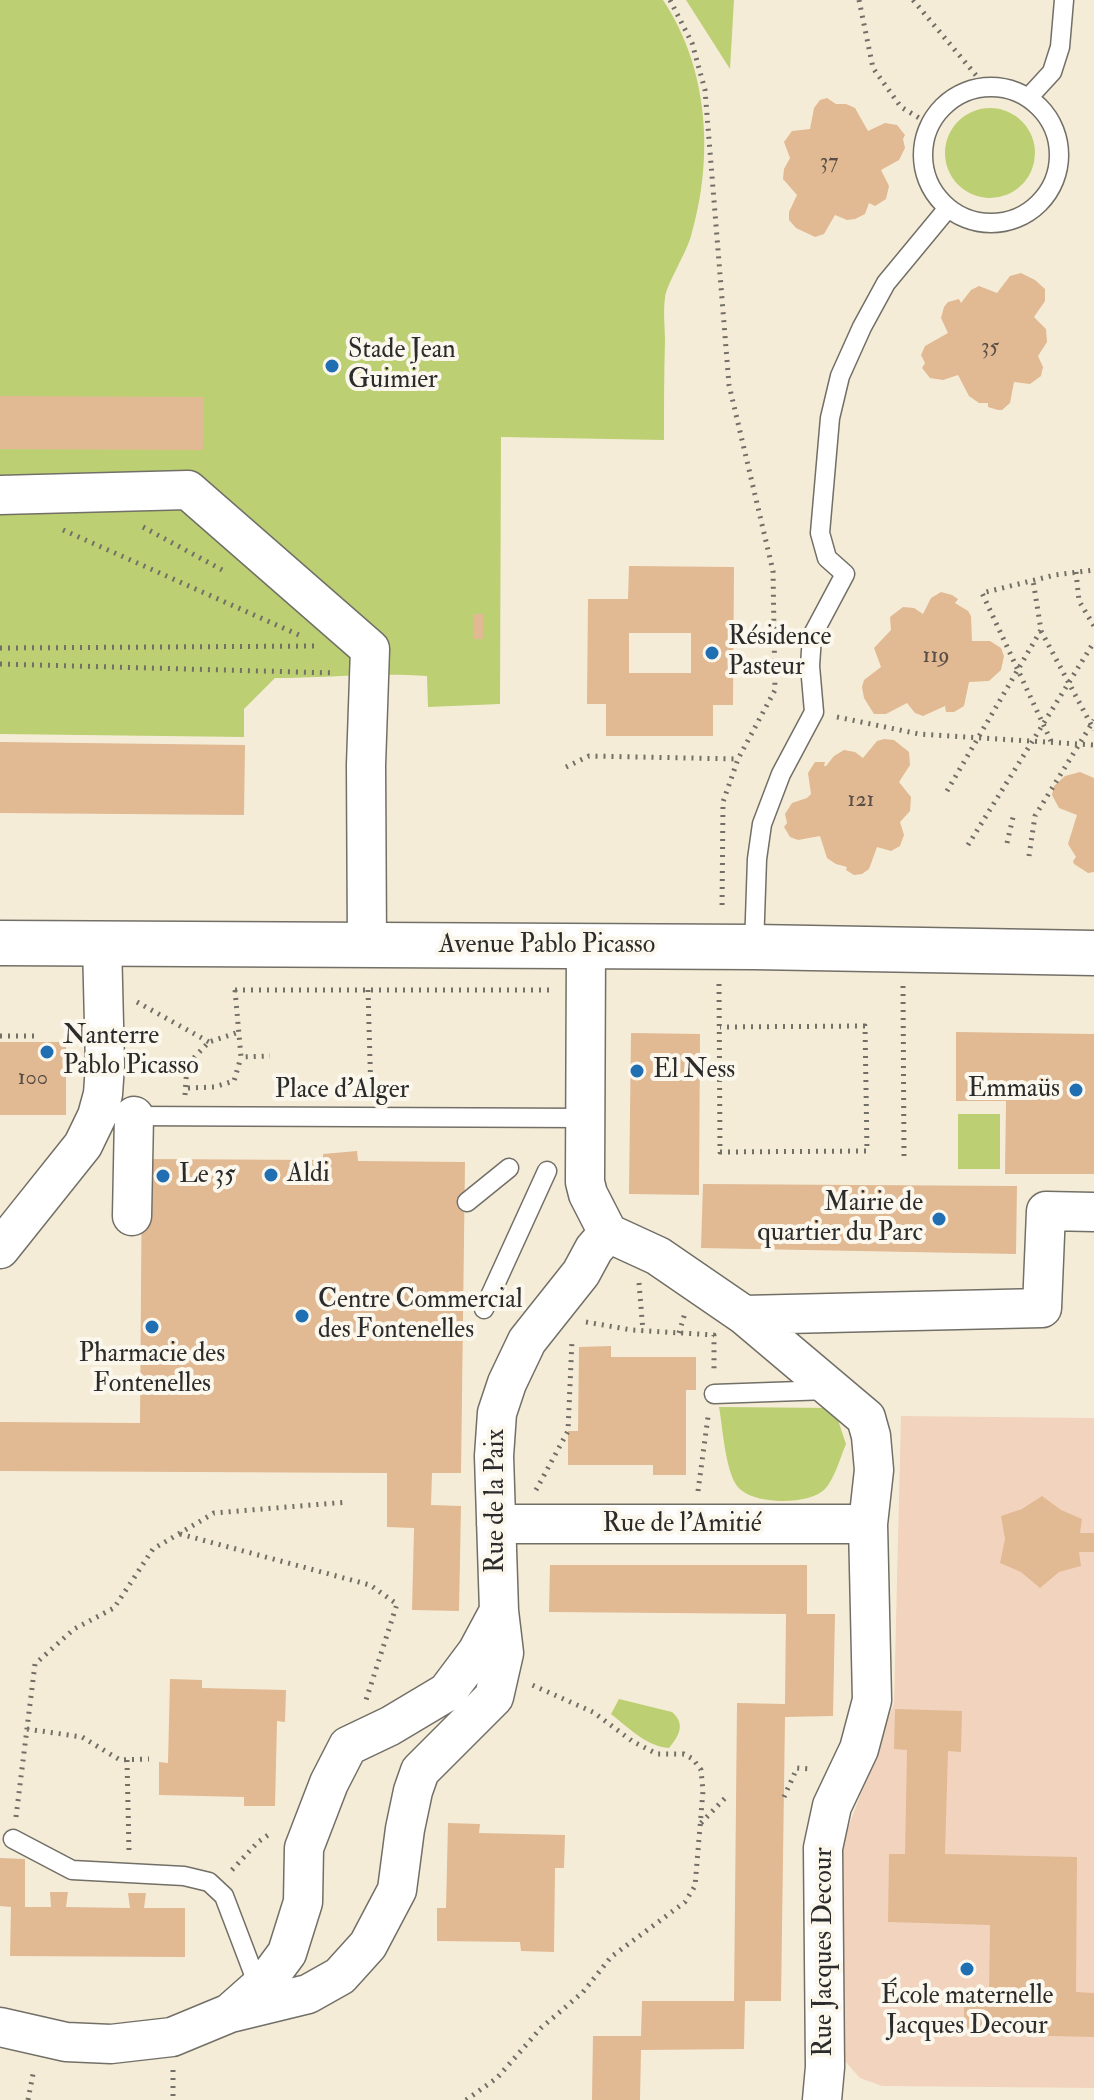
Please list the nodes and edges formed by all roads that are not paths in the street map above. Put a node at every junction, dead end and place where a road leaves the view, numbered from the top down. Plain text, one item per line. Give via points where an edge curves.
1 (1064, 0) edge
2 (1029, 97) junction
3 (948, 208) junction
4 (0, 495) edge
5 (0, 943) edge
6 (102, 943) junction
7 (367, 945) junction
8 (586, 946) junction
9 (754, 947) junction
10 (1094, 953) edge
11 (115, 1116) junction
12 (586, 1118) junction
13 (509, 1168) dead end
14 (547, 1171) dead end
15 (467, 1202) dead end
16 (1094, 1212) edge
17 (132, 1216) dead end
18 (608, 1233) junction
19 (0, 1249) edge
20 (484, 1309) dead end
21 (744, 1315) junction
22 (835, 1389) junction
23 (714, 1394) road end
24 (868, 1524) junction
25 (511, 1525) junction
26 (499, 1611) junction
27 (13, 1839) road end
28 (259, 1988) junction
29 (230, 2013) junction
30 (0, 2027) edge
31 (822, 2100) edge

1 - 2 lane via 1052,72
2 - 3 lane via 985,86 943,105 929,124 922,146 924,170 932,191
2 - 3 lane via 1056,132 1056,176 1046,195 1030,211 989,223
3 - 9 lane via 886,283 840,376 830,418 820,533 827,558 845,574 812,636 814,712 762,824
4 - 7 street via 188,490 370,649
5 - 6 street, Avenue Pablo Picasso
6 - 7 street, Avenue Pablo Picasso
6 - 11 street via 103,1094
7 - 8 street, Avenue Pablo Picasso
8 - 9 street, Avenue Pablo Picasso
8 - 12 street
9 - 10 street, Avenue Pablo Picasso
11 - 12 lane, Place d'Alger
11 - 17 street
11 - 19 street via 83,1145
12 - 18 street via 585,1182
13 - 15 lane
14 - 20 lane
16 - 21 street via 1046,1211 1042,1308
18 - 21 street, Rue Jacques Decour via 658,1256
18 - 25 street, Rue de la Paix via 527,1341 497,1413 494,1456
21 - 22 street, Rue Jacques Decour
22 - 23 lane
22 - 24 street, Rue Jacques Decour via 866,1418 871,1436 874,1470
24 - 25 street, Rue de l'Amitié
24 - 31 street, Rue Jacques Decour via 872,1700 859,1749 832,1806 823,1848
25 - 26 street, Rue de la Paix
26 - 28 street, Rue de la Paix via 447,1692 348,1746 304,1848 305,1880 295,1932 287,1953
26 - 29 street, Rue de la Paix via 504,1653 494,1697 420,1771 397,1890 368,1945 340,1976 308,1994
27 - 28 lane via 72,1870 209,1882 224,1896
28 - 29 street, Rue de la Paix
29 - 30 street, Rue de la Paix via 172,2037 111,2044 66,2042

